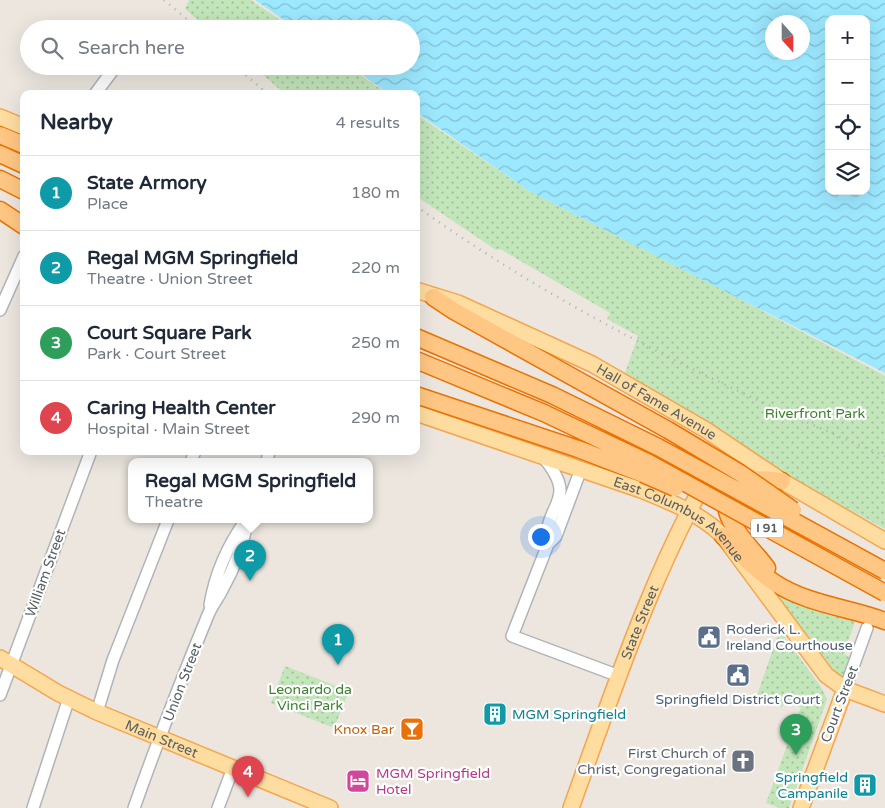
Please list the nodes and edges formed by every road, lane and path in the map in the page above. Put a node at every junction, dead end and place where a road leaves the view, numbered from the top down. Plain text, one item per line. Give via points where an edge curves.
1 (109, 75) edge
2 (98, 90) edge
3 (0, 117) edge
4 (20, 125) edge
5 (0, 135) edge
6 (20, 143) edge
7 (0, 154) edge
8 (20, 164) edge
9 (0, 179) edge
10 (20, 189) edge
11 (0, 210) edge
12 (0, 215) edge
13 (20, 223) edge
14 (20, 224) edge
15 (20, 265) edge
16 (420, 292) edge
17 (433, 297) junction
18 (0, 310) edge
19 (420, 339) edge
20 (420, 362) edge
21 (420, 396) edge
22 (420, 414) edge
23 (726, 444) junction
24 (89, 455) edge
25 (542, 455) junction
26 (582, 469) junction
27 (646, 469) junction
28 (782, 481) junction
29 (687, 510) junction
30 (167, 523) edge
31 (246, 523) edge
32 (723, 536) junction
33 (885, 541) edge
34 (548, 544) junction
35 (847, 550) junction
36 (885, 571) edge
37 (786, 590) junction
38 (885, 594) edge
39 (885, 621) edge
40 (867, 628) dead end
41 (6, 662) edge
42 (619, 676) junction
43 (845, 689) junction
44 (0, 695) edge
45 (70, 698) junction
46 (885, 704) edge
47 (97, 712) junction
48 (160, 738) junction
49 (233, 768) junction
50 (33, 808) edge
51 (134, 808) edge
52 (218, 808) edge
53 (330, 808) edge
54 (571, 808) edge
55 (801, 808) edge

1 - 2 street
3 - 4 main road
5 - 6 highway
7 - 8 highway
9 - 10 highway
11 - 13 highway
12 - 14 main road
15 - 18 street
16 - 17 main road, Hall of Fame Avenue
17 - 23 main road, Hall of Fame Avenue via 458,303 563,349 649,396
17 - 35 highway, bridge via 755,483
19 - 35 highway, I 91, bridge via 543,391 658,446
20 - 27 highway, I 91 via 536,410
21 - 27 highway
22 - 25 main road, East Columbus Avenue
23 - 28 main road, Hall of Fame Avenue
23 - 29 main road, State Street
24 - 41 street, William Street
25 - 26 main road, East Columbus Avenue
25 - 34 street via 555,470 560,488 546,532
26 - 29 main road, East Columbus Avenue
26 - 34 street via 556,536
27 - 38 highway, I 91, bridge via 775,532
28 - 33 main road, Hall of Fame Avenue
28 - 37 highway via 738,483 729,492 725,508 732,524
29 - 32 main road, East Columbus Avenue
29 - 42 main road, State Street
30 - 47 street via 113,660
31 - 48 street, Union Street via 239,552 209,612
32 - 37 highway via 765,576
32 - 43 main road, East Columbus Avenue via 820,668
34 - 42 street via 512,636
35 - 36 highway, I 91, bridge
37 - 39 highway
40 - 43 street, Court Street
41 - 44 street, William Street
41 - 45 main road, Main Street
42 - 54 main road, State Street
43 - 46 main road, East Columbus Avenue
43 - 55 main road, Court Street
45 - 47 main road, Main Street
45 - 50 street
47 - 48 main road, Main Street
48 - 49 main road, Main Street
48 - 51 street, Union Street
49 - 52 street
49 - 53 main road, Main Street

